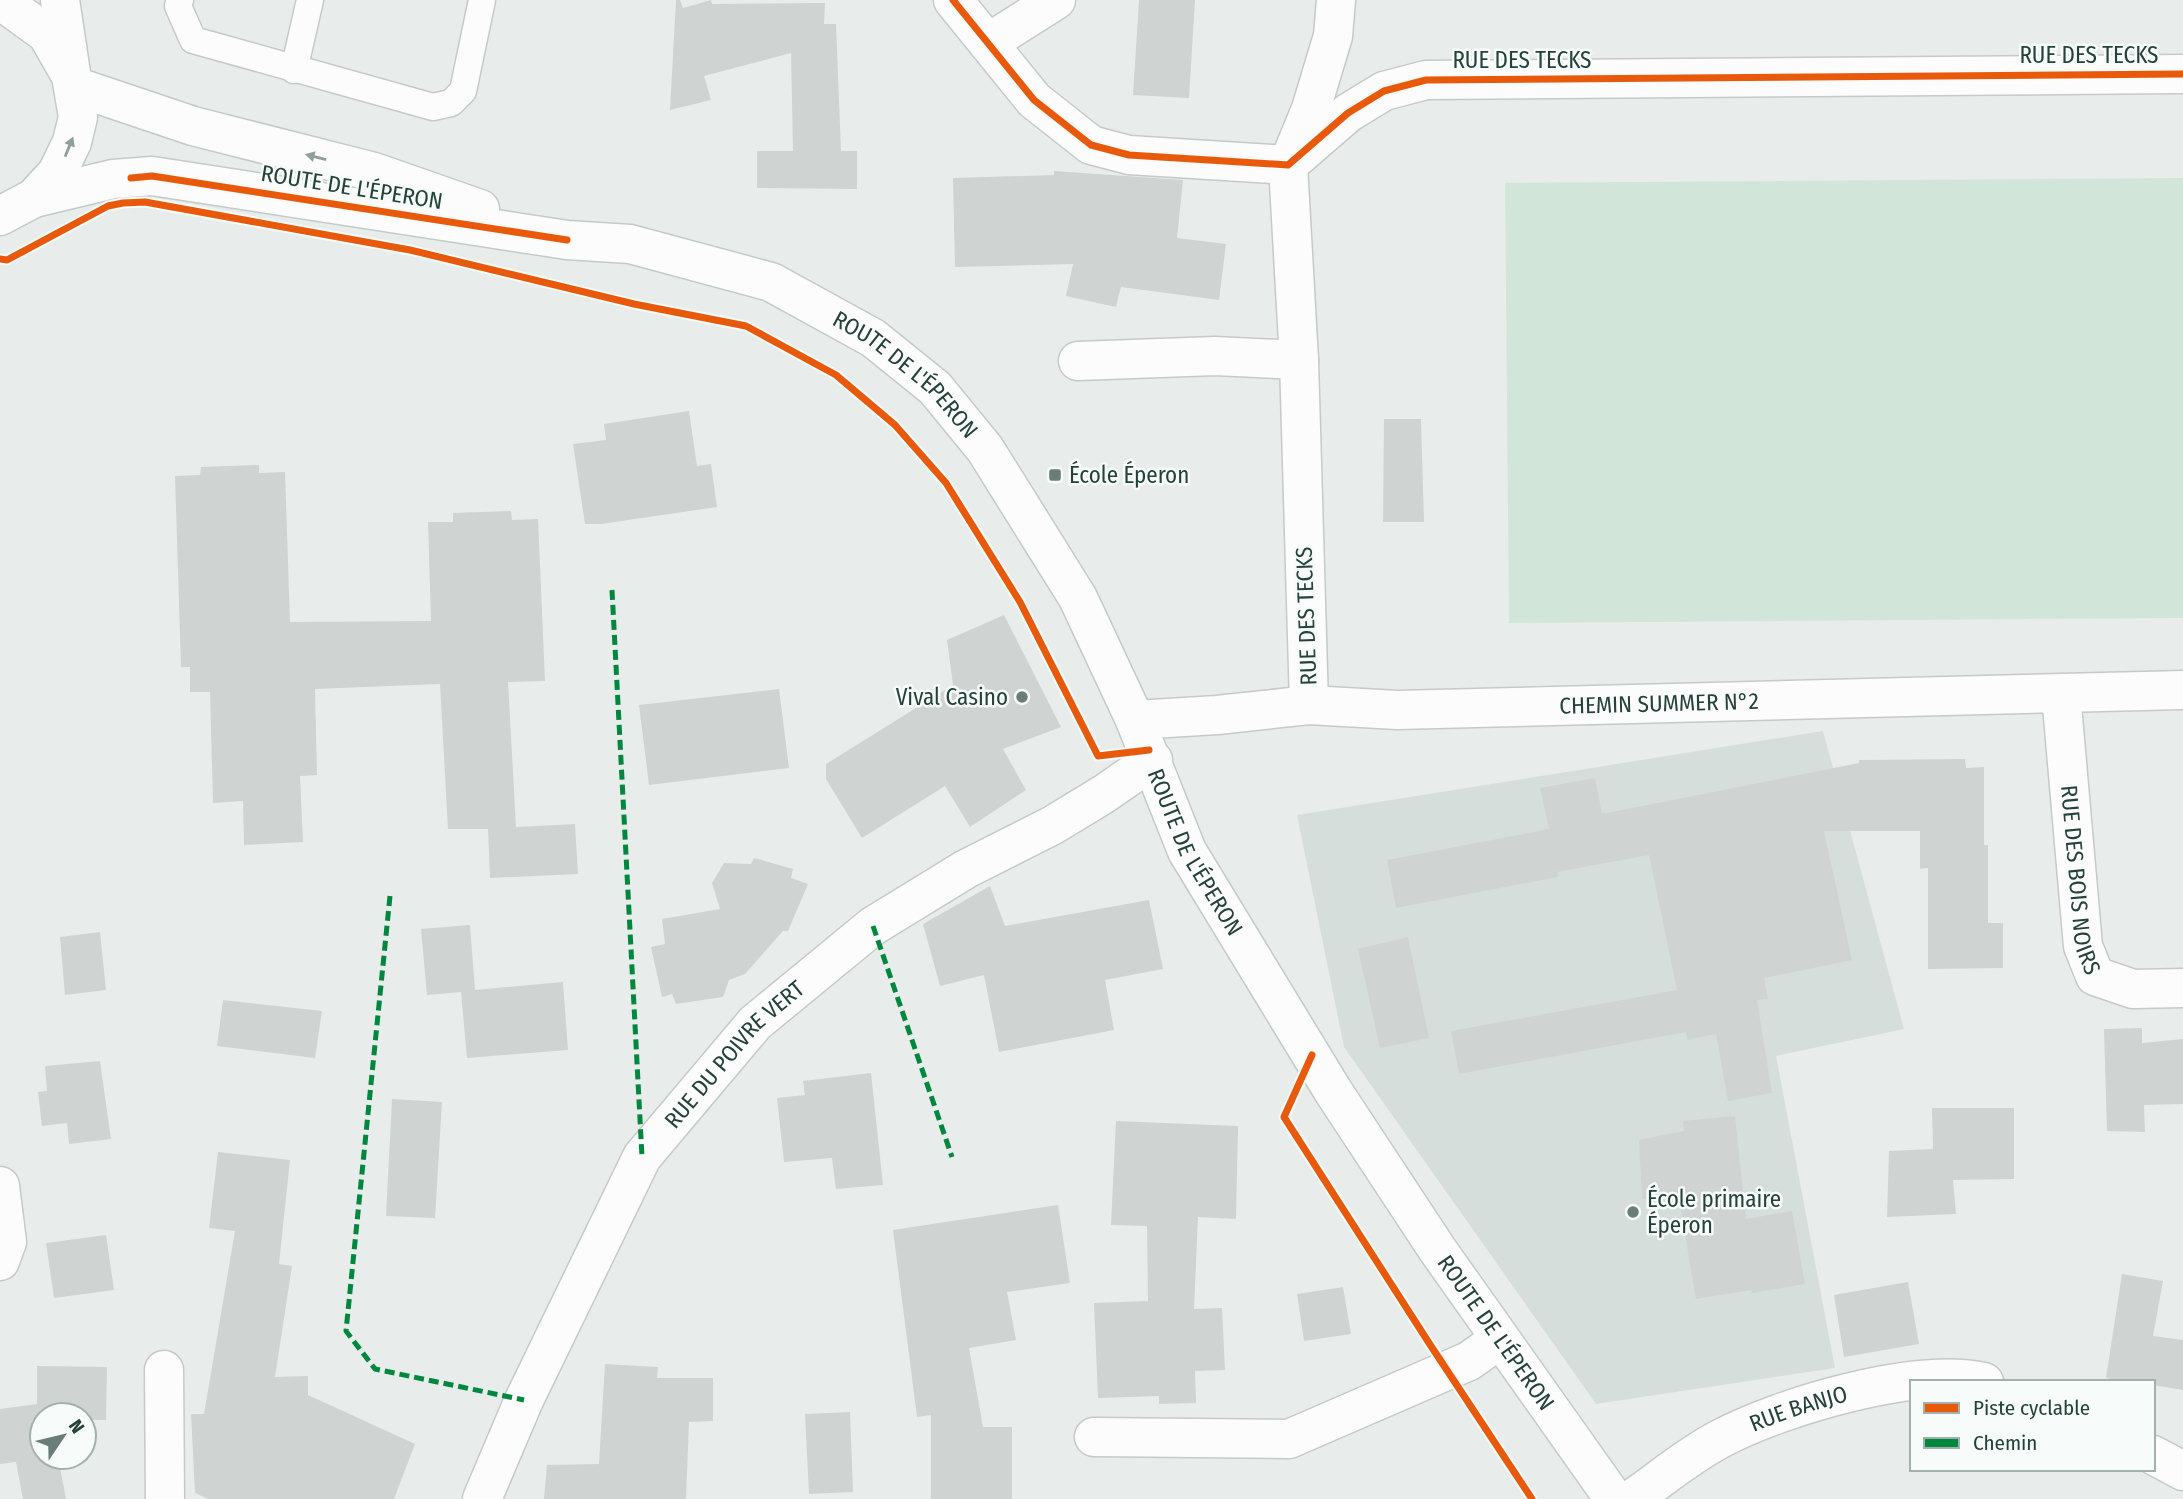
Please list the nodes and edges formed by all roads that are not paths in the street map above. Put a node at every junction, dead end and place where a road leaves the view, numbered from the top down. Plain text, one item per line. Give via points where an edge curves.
1 (60, 0) edge
2 (180, 0) edge
3 (310, 0) edge
4 (482, 0) edge
5 (953, 0) edge
6 (1056, 0) edge
7 (1336, 0) edge
8 (0, 4) edge
9 (988, 43) junction
10 (295, 70) junction
11 (2183, 74) edge
12 (73, 81) junction
13 (1288, 165) junction
14 (34, 198) junction
15 (0, 216) edge
16 (567, 240) junction
17 (1299, 360) junction
18 (1078, 361) dead end
19 (2183, 690) edge
20 (2061, 694) junction
21 (1309, 705) junction
22 (1135, 720) junction
23 (1153, 760) junction
24 (2183, 988) edge
25 (0, 1186) edge
26 (0, 1261) edge
27 (1500, 1339) junction
28 (164, 1370) dead end
29 (1940, 1380) edge
30 (1975, 1380) edge
31 (1910, 1381) edge
32 (1094, 1437) dead end
33 (2155, 1456) edge
34 (2183, 1471) edge
35 (165, 1499) edge
36 (482, 1499) edge
37 (1614, 1499) edge
38 (1632, 1499) edge

1 - 12 street
2 - 10 lane via 178,6 193,40
3 - 10 lane
4 - 10 lane via 463,91 451,103 433,107
5 - 9 street
6 - 9 street
7 - 13 street via 1333,36
8 - 12 street via 47,34
9 - 13 street via 1034,100 1091,145 1129,155
11 - 13 street, RUE DES TECKS via 1426,80 1384,91 1348,113
14 -> 12 street via 58,173 72,142 78,117
16 -> 12 street, ROUTE DE L'ÉPERON via 374,172 193,126
13 - 17 street, RUE DES TECKS
14 - 15 street
14 - 16 street, ROUTE DE L'ÉPERON via 113,179 152,176
16 - 22 street, ROUTE DE L'ÉPERON via 630,244 771,282 873,338 935,388 985,449 1078,598
17 - 18 street via 1215,356
17 - 21 street, RUE DES TECKS
19 - 20 street, CHEMIN SUMMER N°2
20 - 21 street, CHEMIN SUMMER N°2 via 1397,710
20 - 24 street, RUE DES BOIS NOIRS via 2083,946 2095,976 2133,989
21 - 22 street, CHEMIN SUMMER N°2
22 - 23 street, ROUTE DE L'ÉPERON
23 - 27 street, ROUTE DE L'ÉPERON via 1187,851 1333,1091
23 - 36 street, RUE DU POIVRE VERT via 1053,825 966,869 873,926 755,1023 642,1157 524,1400
25 - 26 street via 7,1242
27 - 32 street via 1469,1361 1289,1439
27 - 37 street, ROUTE DE L'ÉPERON
28 - 35 street
29 - 30 street, RUE BANJO
31 - 38 street, RUE BANJO via 1805,1404 1720,1439
33 - 34 street

